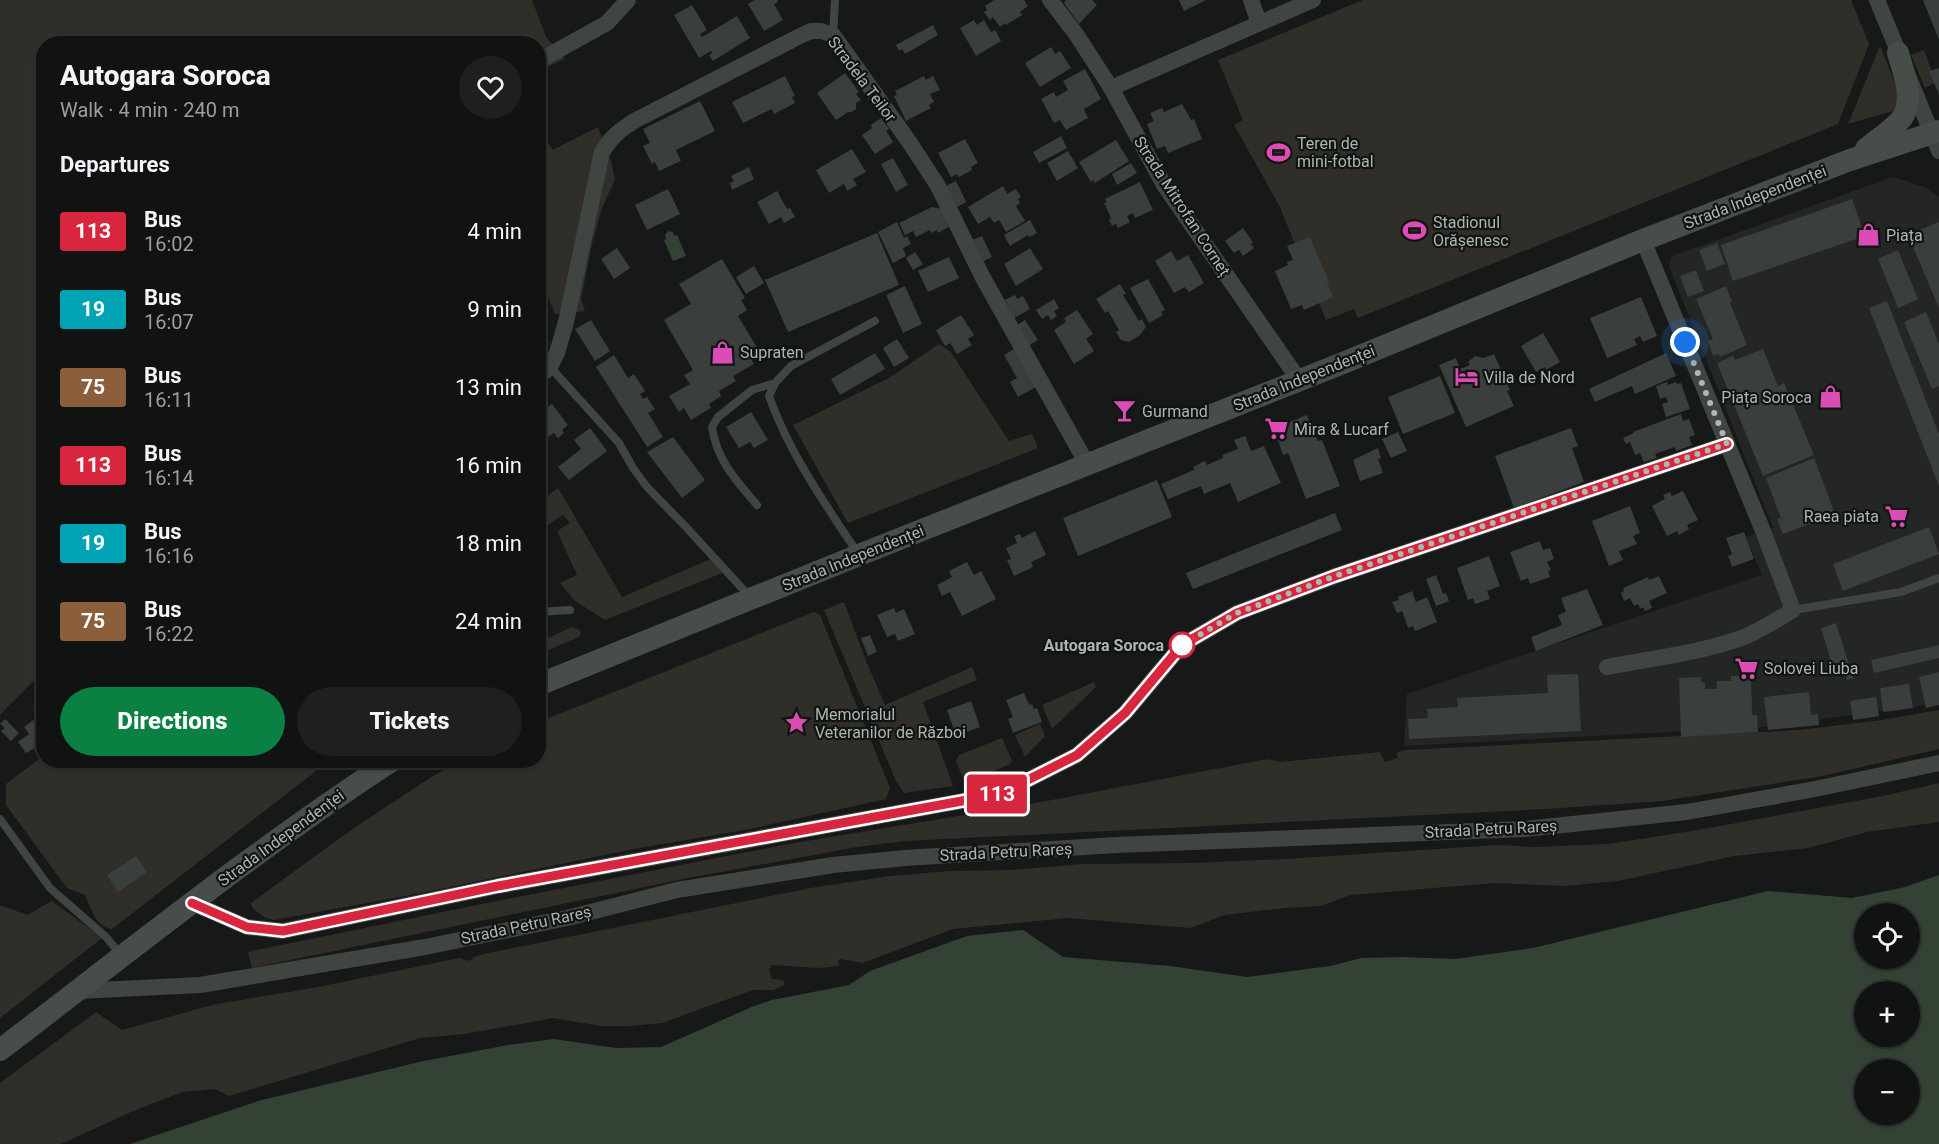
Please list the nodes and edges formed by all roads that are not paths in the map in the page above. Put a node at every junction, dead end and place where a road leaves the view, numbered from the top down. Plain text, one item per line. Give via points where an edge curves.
1 (628, 0) edge
2 (835, 0) edge
3 (1050, 0) edge
4 (1251, 0) edge
5 (1313, 0) edge
6 (1877, 0) edge
7 (1259, 23) junction
8 (832, 35) junction
9 (1898, 53) junction
10 (546, 57) edge
11 (1111, 88) junction
12 (1936, 138) edge
13 (1856, 158) junction
14 (1643, 240) junction
15 (875, 321) dead end
16 (546, 369) edge
17 (546, 374) edge
18 (1299, 380) junction
19 (775, 382) junction
20 (1727, 444) junction
21 (1088, 464) junction
22 (757, 505) dead end
23 (859, 555) junction
24 (1939, 578) edge
25 (752, 598) junction
26 (570, 610) dead end
27 (1793, 610) junction
28 (546, 612) edge
29 (1607, 667) dead end
30 (546, 682) edge
31 (1939, 763) edge
32 (381, 768) edge
33 (0, 819) edge
34 (192, 903) junction
35 (123, 956) junction
36 (78, 990) junction
37 (0, 1050) edge

1 - 10 street via 608,23
2 - 8 lane
3 - 11 street, Strada Mitrofan Corneț
4 - 7 street
5 - 7 street
6 - 9 street
7 - 11 street
8 - 16 street, Stradela Teilor via 811,31 800,36 636,120 611,138 602,152 566,322 557,353
8 - 21 street, Stradela Teilor via 938,186 982,276
9 - 12 street
9 - 13 main road via 1907,93 1904,115
11 - 18 street, Strada Mitrofan Corneț via 1164,185
12 - 13 main road, Strada Independenței
13 - 14 main road, Strada Independenței
14 - 18 main road, Strada Independenței
14 - 20 street
15 - 19 lane via 791,366
17 - 25 lane via 619,443 646,488
18 - 21 main road, Strada Independenței
19 - 22 lane via 752,390 718,417 712,427 715,445 730,473
19 - 23 lane via 769,396 780,425
20 - 27 street
20 - 34 street via 1335,576 1237,613 1182,645 1125,713 1077,755 1000,794 498,886 283,931 247,927
21 - 23 main road, Strada Independenței
23 - 25 main road, Strada Independenței
24 - 27 lane via 1901,592
25 - 30 main road, Strada Independenței
26 - 28 lane
27 - 29 street via 1744,637
31 - 36 street, Strada Petru Rareș via 1687,812 1524,829 1116,845 833,865 677,890 567,918 425,947 211,983
32 - 34 main road, Strada Independenței
33 - 35 lane via 50,888
34 - 35 main road, Strada Independenței
35 - 36 main road, Strada Independenței
36 - 37 main road, Strada Independenței

